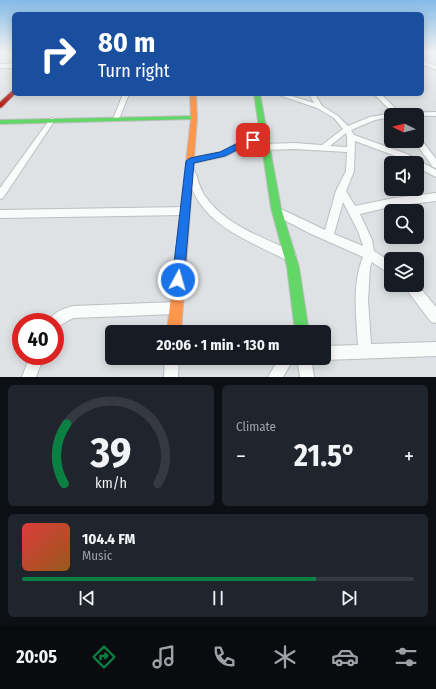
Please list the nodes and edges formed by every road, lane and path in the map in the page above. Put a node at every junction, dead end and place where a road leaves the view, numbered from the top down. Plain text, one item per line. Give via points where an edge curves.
1 (12, 93) edge
2 (125, 96) edge
3 (193, 96) edge
4 (257, 96) edge
5 (285, 96) edge
6 (313, 96) edge
7 (379, 96) edge
8 (0, 106) edge
9 (319, 107) junction
10 (391, 108) edge
11 (424, 114) edge
12 (436, 114) edge
13 (384, 117) edge
14 (194, 118) junction
15 (116, 119) junction
16 (52, 120) junction
17 (0, 122) edge
18 (349, 133) junction
19 (264, 144) junction
20 (324, 148) junction
21 (423, 148) edge
22 (351, 150) junction
23 (190, 165) junction
24 (436, 165) edge
25 (436, 174) edge
26 (341, 191) junction
27 (0, 195) edge
28 (436, 197) edge
29 (186, 211) junction
30 (353, 211) junction
31 (278, 212) junction
32 (0, 214) edge
33 (328, 236) junction
34 (369, 254) junction
35 (290, 256) junction
36 (384, 264) edge
37 (416, 292) edge
38 (175, 308) junction
39 (64, 315) edge
40 (436, 317) edge
41 (174, 325) edge
42 (301, 325) edge
43 (436, 349) edge
44 (365, 352) junction
45 (331, 353) edge
46 (34, 365) edge
47 (172, 365) edge
48 (283, 365) edge
49 (305, 365) edge
50 (29, 377) edge
51 (171, 377) edge
52 (275, 377) edge
53 (306, 377) edge

1 - 8 street
2 - 15 street
3 - 14 street
4 - 19 street
5 - 9 street
6 - 9 street
7 - 10 street
9 - 18 street via 336,117
11 - 12 street
13 - 18 street via 368,120
14 - 15 street
14 - 23 street
15 - 16 street
16 - 17 street
16 - 27 street
18 - 20 street via 331,140
18 - 22 street
18 - 25 street via 404,156
19 - 20 street
19 - 23 street via 247,142
19 - 31 street
20 - 22 street
21 - 24 street
22 - 26 street via 350,171
23 - 29 street
23 - 35 street via 202,199 216,214
26 - 30 street
26 - 33 street
28 - 30 street via 394,202
29 - 32 street
29 - 38 street
30 - 34 street via 363,231
31 - 33 street
31 - 35 street
33 - 34 street
34 - 36 street
34 - 44 street via 364,267 362,286
35 - 42 street
37 - 40 street
38 - 39 street via 74,312
38 - 41 street
43 - 44 street
44 - 45 street
46 - 50 street
47 - 51 street
48 - 52 street
49 - 53 street

